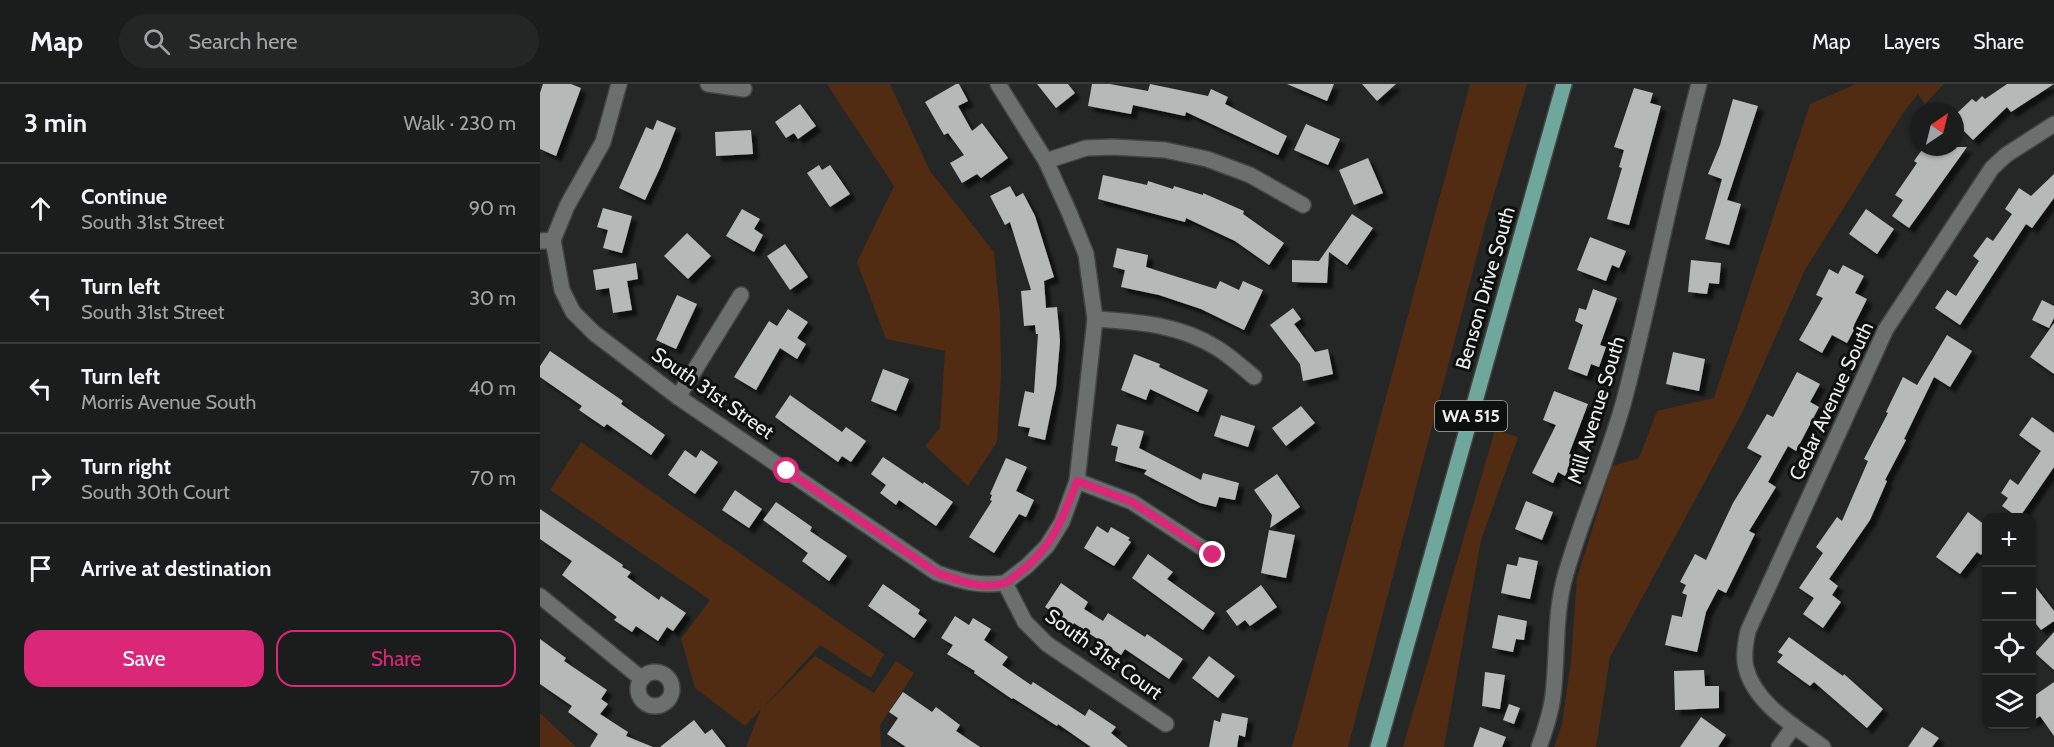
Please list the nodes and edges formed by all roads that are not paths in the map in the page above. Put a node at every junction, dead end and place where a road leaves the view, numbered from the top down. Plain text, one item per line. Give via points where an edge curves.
1 (619, 84) edge
2 (708, 84) edge
3 (998, 84) edge
4 (1564, 84) edge
5 (1699, 84) edge
6 (744, 89) dead end
7 (2054, 124) edge
8 (1046, 161) junction
9 (1303, 205) dead end
10 (546, 241) edge
11 (741, 295) dead end
12 (1095, 319) junction
13 (1254, 377) dead end
14 (678, 397) junction
15 (1077, 481) junction
16 (1213, 555) dead end
17 (1005, 583) junction
18 (540, 596) edge
19 (642, 679) dead end
20 (1166, 724) dead end
21 (1794, 726) junction
22 (1378, 747) edge
23 (1539, 747) edge
24 (1779, 747) edge
25 (1823, 747) edge

1 - 10 street via 603,142
2 - 6 street
3 - 8 street
4 - 22 main road, Benson Drive South / WA 515
5 - 23 street, Mill Avenue South via 1624,400 1565,575 1556,628 1553,695
7 - 21 street, Cedar Avenue South via 1992,168 1886,329 1748,632 1744,651 1753,684 1763,699
8 - 9 street via 1086,148 1165,150 1208,159 1250,175
8 - 12 street via 1086,254
10 - 14 street, South 31st Street via 573,312 594,333
11 - 14 street
12 - 13 street via 1153,323 1182,331 1217,348
12 - 15 street
14 - 17 street, South 31st Street via 937,573 973,584
15 - 16 street via 1132,502
15 - 17 street via 1062,522 1047,546
17 - 20 street, South 31st Court via 1025,622 1047,644
18 - 19 street
21 - 24 street
21 - 25 street, Cedar Avenue South

